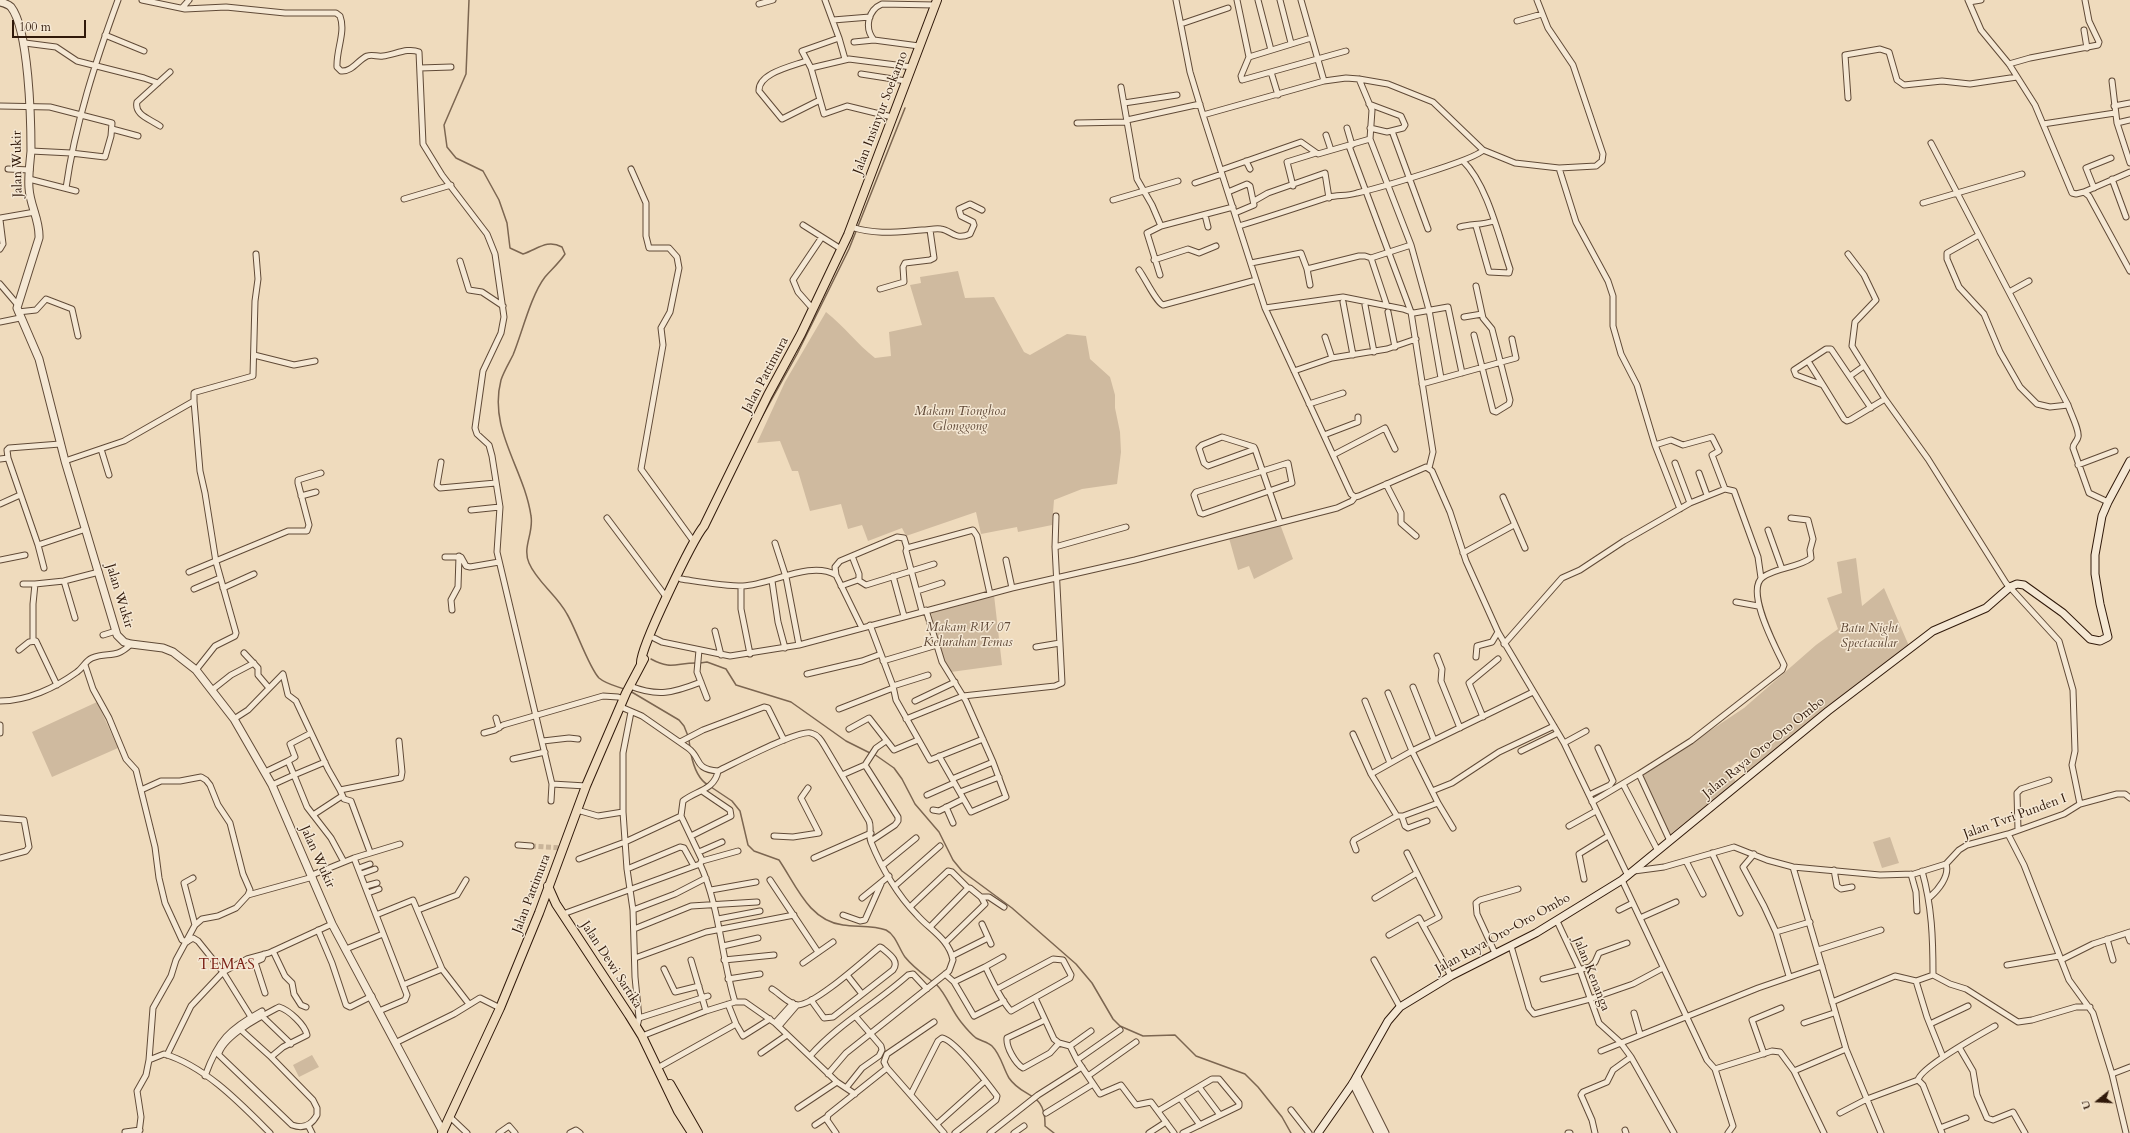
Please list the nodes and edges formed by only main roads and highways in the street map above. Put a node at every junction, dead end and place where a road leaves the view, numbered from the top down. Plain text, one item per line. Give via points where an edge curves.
1 (936, 2) edge
2 (853, 230) joint
3 (704, 526) junction
4 (641, 663) junction
5 (548, 886) junction
6 (539, 913) junction
7 (563, 914) junction
8 (652, 1058) junction
9 (680, 1109) junction
10 (443, 1133) edge
11 (692, 1133) edge
12 (698, 1133) edge

1 - 2 main road, Jalan Insinyur Soekarno via 892,117
2 - 3 main road, Jalan Pattimura via 841,249
3 - 4 main road, Jalan Pattimura via 667,598 640,659
3 - 4 main road, Jalan Pattimura via 658,640
4 - 5 main road, Jalan Pattimura via 628,704 586,786
5 - 6 main road, Jalan Pattimura
5 - 7 main road, Jalan Dewi Sartika
6 - 7 main road via 543,907 548,906
6 - 10 main road, Jalan Pattimura via 500,1008
7 - 8 main road, Jalan Dewi Sartika via 642,1036
8 - 9 main road, Jalan Dewi Sartika
8 - 9 main road, Jalan Dewi Sartika via 661,1066
9 - 11 main road, Jalan Dewi Sartika
9 - 12 main road, Jalan Dewi Sartika

